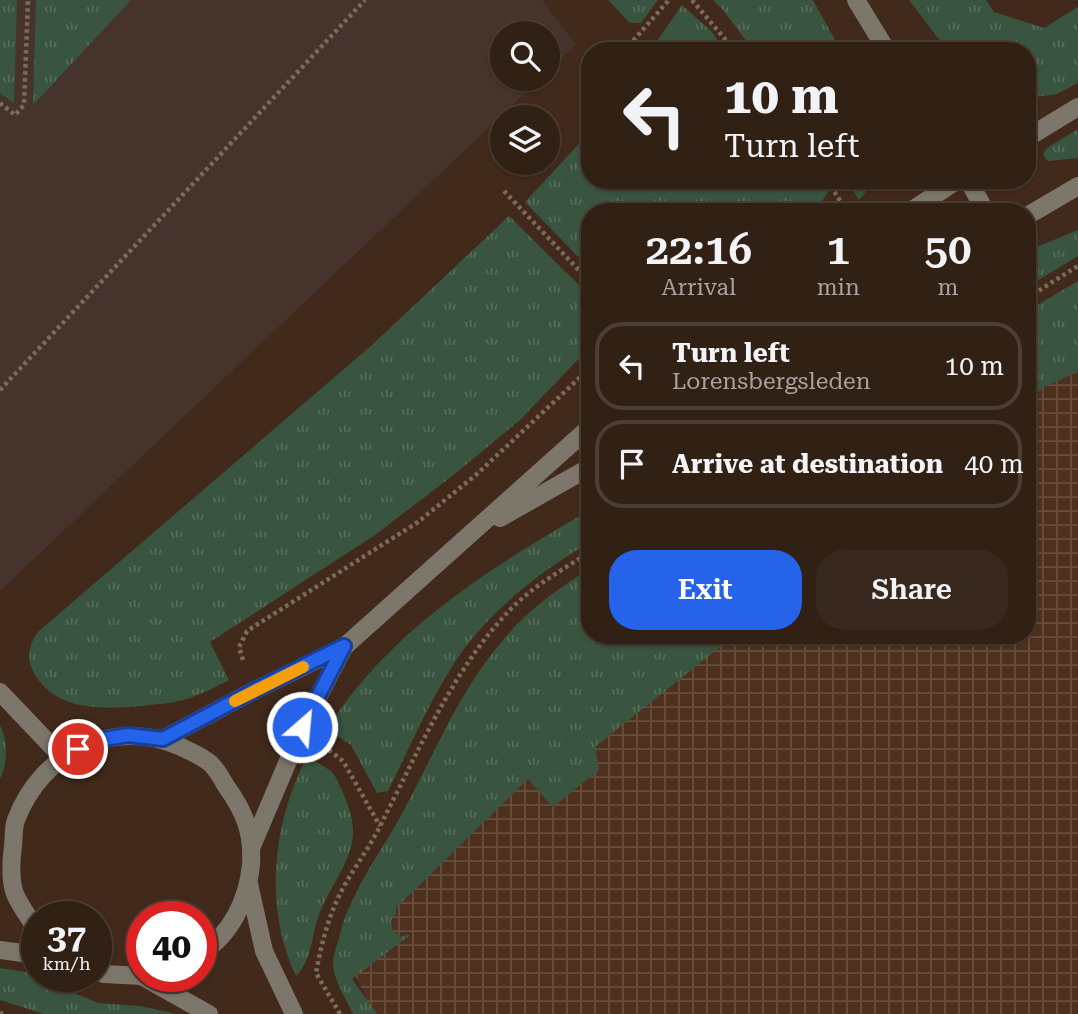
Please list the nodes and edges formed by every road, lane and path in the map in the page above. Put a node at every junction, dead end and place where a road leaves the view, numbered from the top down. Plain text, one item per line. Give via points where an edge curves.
1 (28, 0) edge
2 (365, 0) edge
3 (669, 0) edge
4 (692, 0) edge
5 (856, 0) edge
6 (632, 42) edge
7 (727, 42) edge
8 (882, 42) edge
9 (0, 103) edge
10 (1078, 107) edge
11 (1036, 133) edge
12 (1078, 186) edge
13 (944, 189) edge
14 (504, 191) dead end
15 (923, 203) edge
16 (1036, 211) edge
17 (1078, 266) edge
18 (581, 272) edge
19 (1036, 292) edge
20 (581, 376) edge
21 (0, 390) edge
22 (581, 435) edge
23 (581, 472) edge
24 (470, 536) junction
25 (581, 558) edge
26 (344, 646) junction
27 (247, 670) dead end
28 (0, 692) edge
29 (163, 739) junction
30 (327, 748) dead end
31 (62, 757) junction
32 (15, 822) junction
33 (380, 827) junction
34 (0, 835) edge
35 (252, 846) junction
36 (249, 884) junction
37 (21, 904) edge
38 (217, 940) edge
39 (0, 950) edge
40 (21, 953) edge
41 (170, 992) edge
42 (209, 1014) edge
43 (294, 1014) edge
44 (340, 1014) edge

1 - 9 path via 24,105 15,115
2 - 21 path
3 - 6 path
4 - 7 path
5 - 8 street
10 - 11 street
12 - 16 street
13 - 15 street
14 - 18 path
17 - 19 path
20 - 27 path via 418,522 247,631 239,647
22 - 24 street
23 - 24 street
24 - 26 street
25 - 33 path via 510,609 483,640 429,729
26 - 29 street
26 - 35 street via 302,727
28 - 31 street
29 - 31 street via 128,735 93,741
29 - 35 street via 212,764 243,809
30 - 33 path via 343,761
31 - 32 street via 33,786
32 - 34 street
32 - 37 street via 11,863 14,893
33 - 44 path via 324,932 316,972
35 - 36 street
36 - 38 street via 235,919
36 - 43 street via 264,951
39 - 40 street
41 - 42 street

